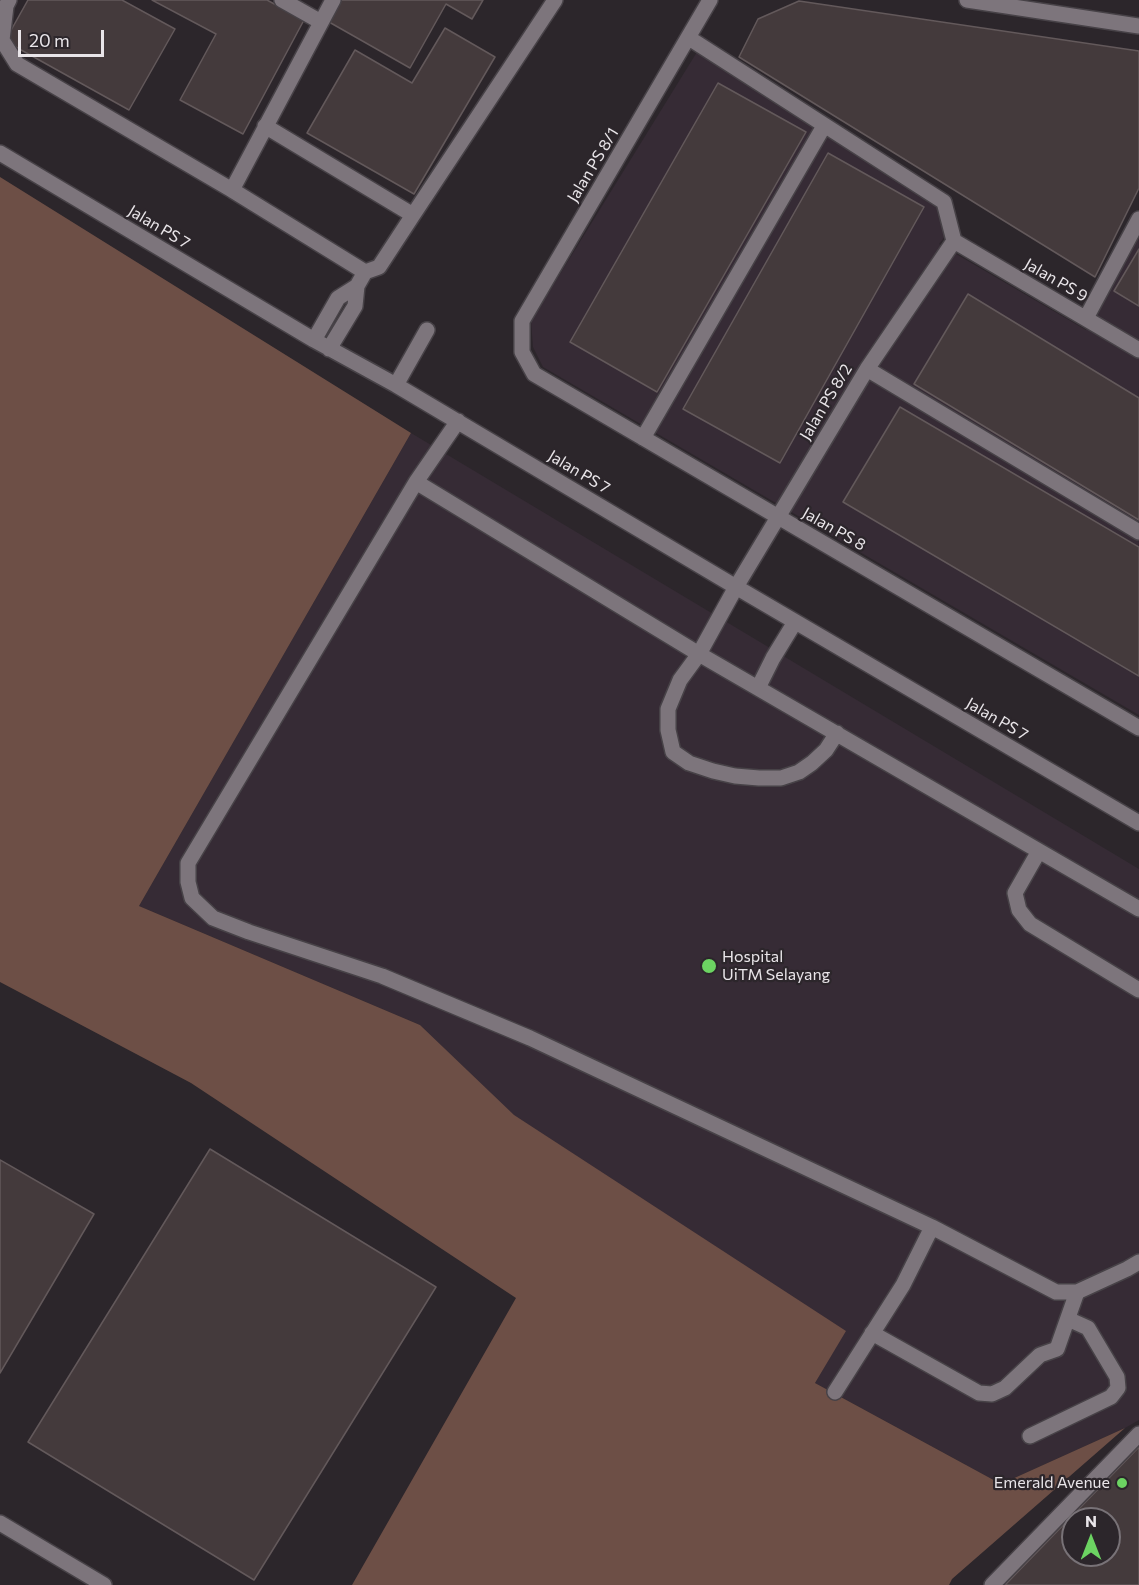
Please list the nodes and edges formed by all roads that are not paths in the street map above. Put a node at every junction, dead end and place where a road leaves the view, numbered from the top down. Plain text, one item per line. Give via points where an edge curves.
1 (9, 0) edge
2 (282, 0) edge
3 (333, 0) edge
4 (555, 0) edge
5 (710, 0) edge
6 (967, 0) edge
7 (1027, 4) edge
8 (321, 22) junction
9 (1139, 26) edge
10 (688, 38) junction
11 (265, 126) junction
12 (824, 126) junction
13 (0, 153) edge
14 (232, 190) junction
15 (412, 215) junction
16 (1139, 219) edge
17 (954, 241) junction
18 (365, 272) junction
19 (357, 286) junction
20 (1086, 318) junction
21 (427, 330) dead end
22 (314, 340) junction
23 (330, 349) junction
24 (1139, 350) edge
25 (522, 352) joint
26 (867, 369) junction
27 (396, 385) junction
28 (458, 421) junction
29 (643, 438) junction
30 (416, 482) junction
31 (778, 517) junction
32 (1139, 532) edge
33 (736, 587) junction
34 (795, 622) junction
35 (699, 654) junction
36 (758, 688) junction
37 (1139, 728) edge
38 (837, 733) junction
39 (1139, 823) edge
40 (1039, 851) junction
41 (1139, 909) edge
42 (1139, 990) edge
43 (932, 1227) junction
44 (1139, 1262) edge
45 (1077, 1292) junction
46 (1068, 1319) junction
47 (872, 1333) junction
48 (835, 1392) dead end
49 (1139, 1434) edge
50 (1030, 1436) dead end
51 (0, 1523) edge
52 (104, 1585) edge
53 (992, 1585) edge

1 - 14 street via 2,40 17,64
2 - 8 street
3 - 8 street
4 - 15 street
5 - 10 street, Jalan PS 8/1
6 - 7 street
7 - 9 street
8 - 11 street
10 - 12 street
10 - 25 street, Jalan PS 8/1 via 522,321
11 - 14 street
11 - 15 street
12 - 17 street via 944,202
12 - 29 street
13 - 22 street, Jalan PS 7
14 - 18 street
15 - 18 street via 380,267
16 - 20 street
17 - 20 street, Jalan PS 9
17 - 26 street, Jalan PS 8/2
18 - 19 street
19 - 22 street via 338,298
19 - 23 street via 356,306
20 - 24 street, Jalan PS 9
21 - 27 street
22 - 23 street, Jalan PS 7
23 - 27 street, Jalan PS 7
25 - 29 street, Jalan PS 8 via 534,374
26 - 31 street, Jalan PS 8/2
26 - 32 street
27 - 28 street, Jalan PS 7
28 - 30 street
28 - 33 street, Jalan PS 7
29 - 31 street, Jalan PS 8
30 - 35 street
30 - 43 street via 188,863 192,898 213,918 382,976 530,1038
31 - 33 street, Jalan PS 8/2
31 - 37 street, Jalan PS 8
33 - 34 street, Jalan PS 7
33 - 35 street, Jalan PS 8/2
34 - 36 street
34 - 39 street, Jalan PS 7
35 - 36 street
35 - 38 street, Jalan PS 8/2 via 680,680 668,708 673,752 689,764 735,776 782,778 812,763
36 - 38 street
38 - 40 street
40 - 41 street
40 - 42 street via 1015,892 1019,910 1030,924
43 - 45 street via 1056,1292
43 - 47 street via 903,1286
44 - 45 street
45 - 46 street
46 - 47 street via 1057,1349 1040,1355 1005,1388 992,1394 979,1393
46 - 50 street via 1088,1328 1117,1377 1118,1388 1111,1397
47 - 48 street
49 - 53 street
51 - 52 street

